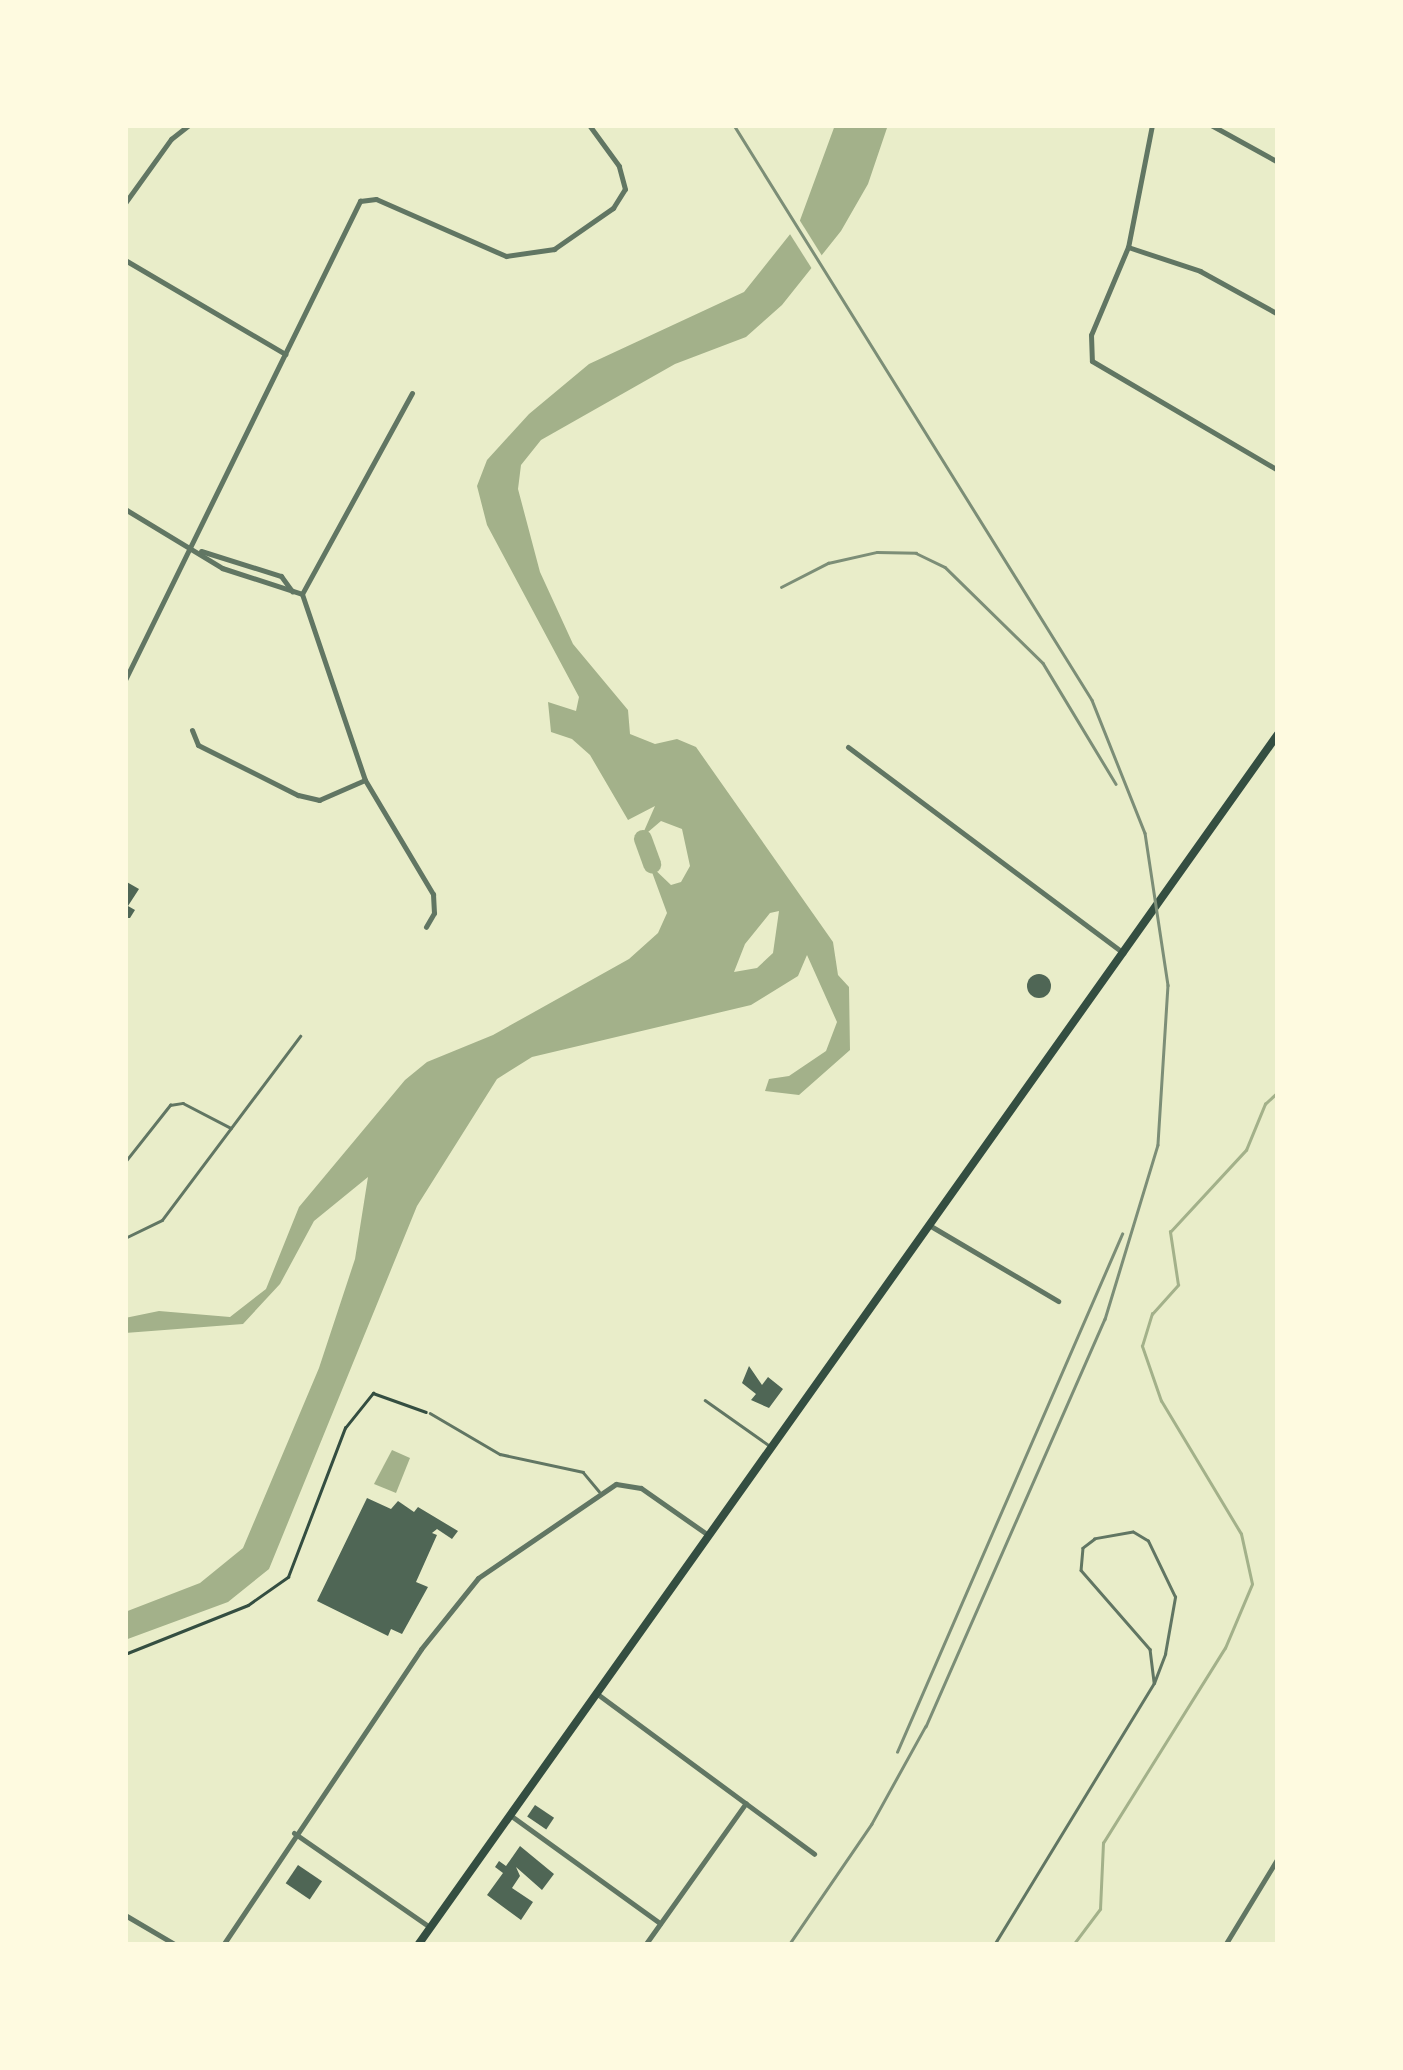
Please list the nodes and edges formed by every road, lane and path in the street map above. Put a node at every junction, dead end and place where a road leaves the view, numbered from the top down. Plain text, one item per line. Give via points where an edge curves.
1 (189, 125) edge
2 (588, 125) edge
3 (1152, 125) edge
4 (1211, 125) edge
5 (1278, 162) edge
6 (125, 203) edge
7 (1128, 247) junction
8 (125, 260) edge
9 (1278, 314) edge
10 (285, 354) junction
11 (412, 393) dead end
12 (1278, 470) edge
13 (125, 509) edge
14 (195, 549) junction
15 (292, 591) junction
16 (302, 594) junction
17 (125, 680) edge
18 (192, 730) dead end
19 (1278, 734) edge
20 (848, 747) dead end
21 (364, 780) junction
22 (426, 927) dead end
23 (1123, 954) junction
24 (300, 1036) dead end
25 (232, 1129) junction
26 (125, 1162) edge
27 (929, 1225) junction
28 (125, 1238) edge
29 (1058, 1301) dead end
30 (705, 1400) dead end
31 (430, 1413) joint
32 (771, 1447) junction
33 (599, 1492) junction
34 (708, 1535) junction
35 (125, 1654) edge
36 (1154, 1683) junction
37 (596, 1693) junction
38 (746, 1803) junction
39 (510, 1815) junction
40 (294, 1833) junction
41 (814, 1854) dead end
42 (1278, 1858) edge
43 (125, 1916) edge
44 (660, 1924) junction
45 (430, 1927) junction
46 (176, 1945) edge
47 (223, 1945) edge
48 (418, 1945) edge
49 (644, 1945) edge
50 (994, 1945) edge
51 (1225, 1945) edge

1 - 6 street via 171,138
2 - 10 street via 619,166 625,189 613,208 554,249 506,256 376,199 360,201
3 - 7 street
4 - 5 street
7 - 9 street via 1200,271
7 - 12 street via 1091,335 1092,361
8 - 10 street
10 - 14 street
11 - 16 street
13 - 14 street
14 - 15 street via 222,568
14 - 15 street via 280,576
14 - 17 street
15 - 16 street
16 - 21 street
18 - 21 street via 198,744 298,796 318,800
19 - 23 main road
20 - 23 street
21 - 22 street via 421,866 434,914
23 - 27 main road
24 - 25 lane via 268,1071
25 - 26 lane via 183,1103 170,1106
25 - 28 lane via 162,1220
27 - 29 street
27 - 32 main road
30 - 32 lane
31 - 33 lane via 500,1454 583,1472
31 - 35 path via 373,1393 345,1428 288,1577 248,1605
32 - 34 main road
33 - 34 street via 634,1485
33 - 40 street via 470,1586
34 - 37 main road
36 - 36 lane via 1172,1584 1148,1541 1133,1532 1095,1539 1083,1548 1082,1570 1150,1649
36 - 50 lane
37 - 38 street
37 - 39 main road
38 - 41 street
38 - 44 street
39 - 44 street
39 - 45 main road
40 - 45 street
40 - 47 street
42 - 51 street
43 - 46 street
44 - 49 street
45 - 48 main road

